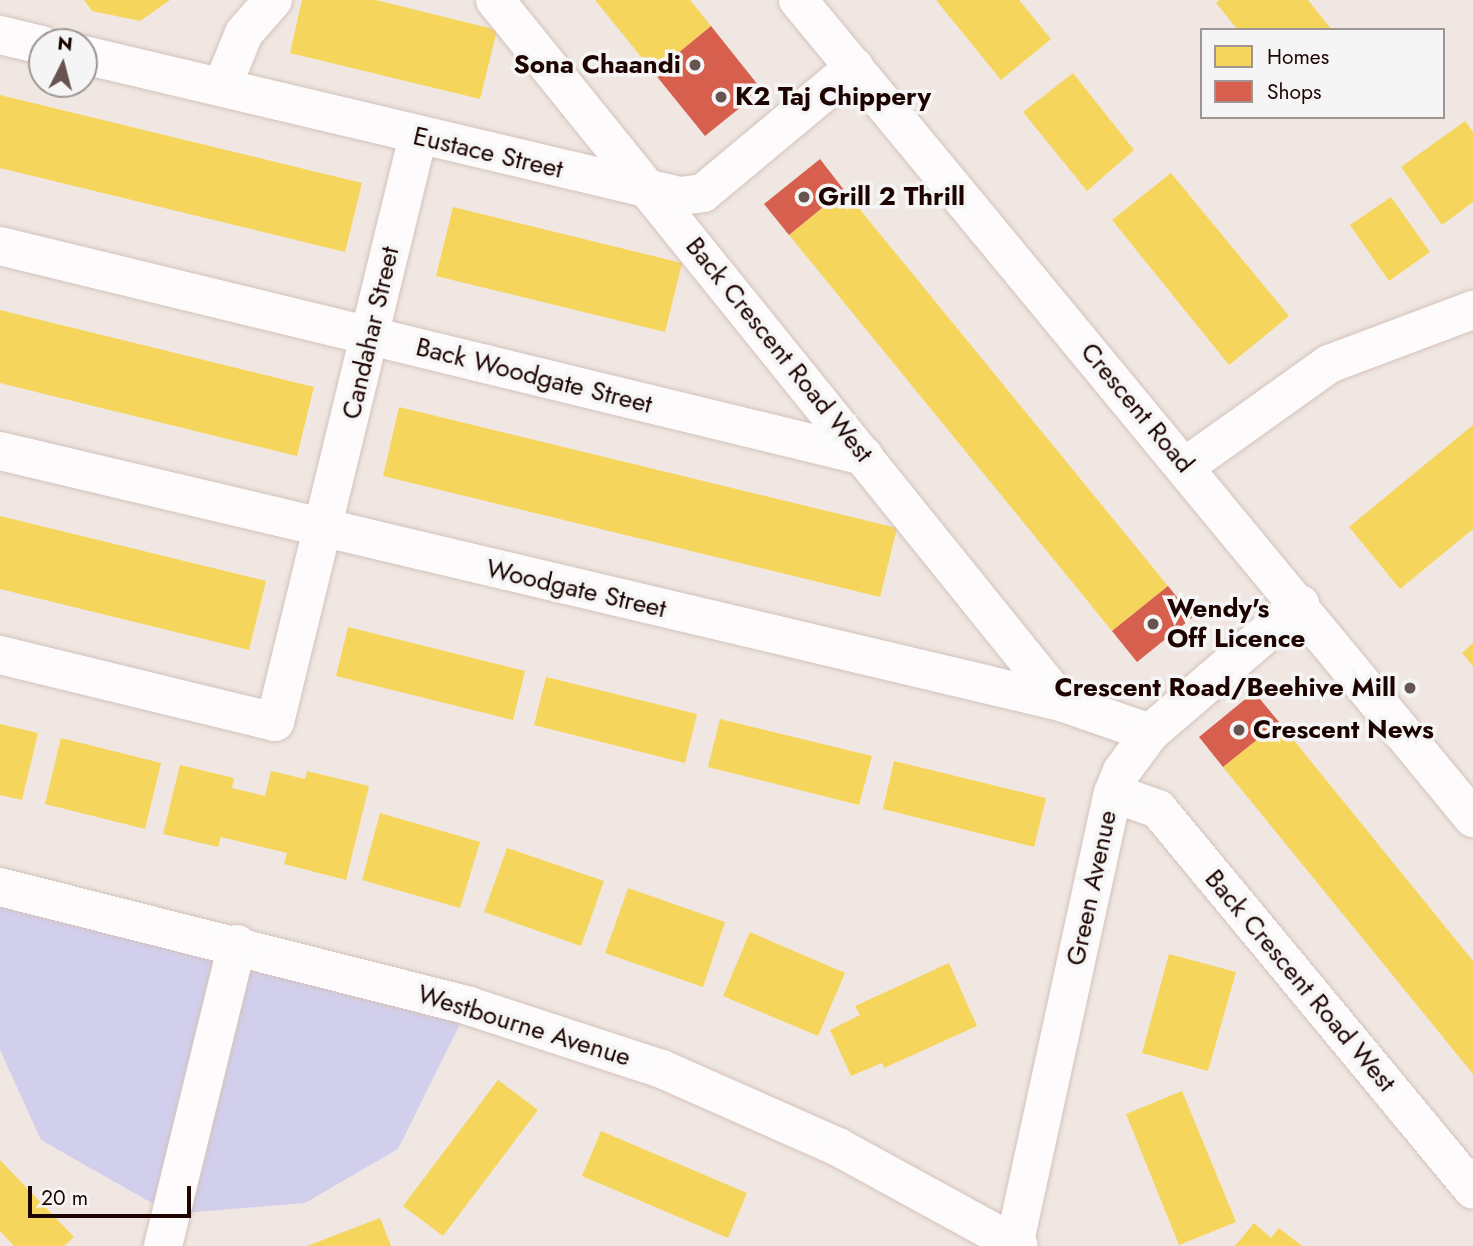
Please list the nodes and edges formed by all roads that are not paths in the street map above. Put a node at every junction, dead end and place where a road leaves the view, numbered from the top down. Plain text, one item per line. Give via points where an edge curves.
1 (273, 0) edge
2 (495, 0) edge
3 (798, 0) edge
4 (0, 35) edge
5 (28, 42) edge
6 (98, 58) edge
7 (854, 67) junction
8 (222, 87) junction
9 (418, 136) junction
10 (652, 191) junction
11 (0, 246) edge
12 (1473, 310) edge
13 (370, 336) junction
14 (0, 451) edge
15 (864, 456) junction
16 (1185, 466) junction
17 (324, 530) junction
18 (1300, 604) junction
19 (0, 655) edge
20 (1060, 702) junction
21 (1150, 733) junction
22 (1113, 793) junction
23 (1473, 818) edge
24 (0, 887) edge
25 (237, 944) junction
26 (1473, 1190) edge
27 (1016, 1245) edge
28 (163, 1246) edge

1 - 8 street via 244,33
2 - 10 street, Back Crescent Road West
3 - 7 street, Crescent Road
4 - 5 street
6 - 8 street, Eustace Street
7 - 10 street, Eustace Street via 703,193 680,196
7 - 16 street, Crescent Road
8 - 9 street, Eustace Street
9 - 10 street, Eustace Street
9 - 13 street, Candahar Street
10 - 15 street, Back Crescent Road West
11 - 13 street, Back Woodgate Street
12 - 16 street via 1329,365
13 - 15 street, Back Woodgate Street
13 - 17 street, Candahar Street
14 - 17 street, Woodgate Street
15 - 20 street, Back Crescent Road West
16 - 18 street, Crescent Road
17 - 19 street, Candahar Street via 275,722
17 - 20 street, Woodgate Street
18 - 21 street, Green Avenue
18 - 23 street, Crescent Road
20 - 21 street, Woodgate Street
21 - 22 street, Green Avenue via 1122,771
22 - 26 street, Back Crescent Road West via 1158,809
22 - 27 street, Green Avenue
24 - 25 street, Westbourne Avenue
25 - 27 street, Westbourne Avenue via 469,1006 662,1069 838,1147
25 - 28 street

